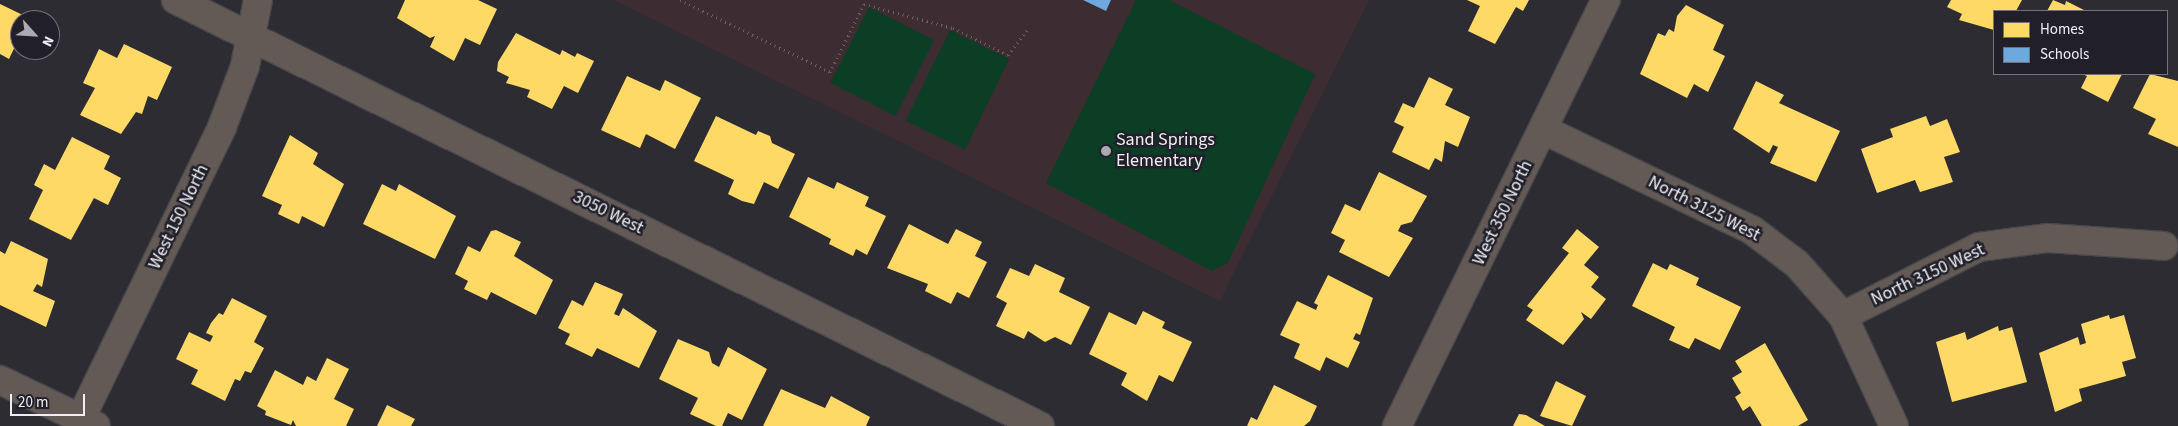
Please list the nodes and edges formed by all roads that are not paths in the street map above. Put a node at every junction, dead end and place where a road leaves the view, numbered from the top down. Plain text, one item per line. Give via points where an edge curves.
1 (176, 0) edge
2 (258, 0) edge
3 (1606, 0) edge
4 (250, 36) junction
5 (1544, 130) junction
6 (2164, 246) dead end
7 (1842, 316) junction
8 (0, 380) edge
9 (84, 424) edge
10 (1040, 426) edge
11 (1397, 426) edge
12 (1894, 426) edge

1 - 4 street, 3050 West
2 - 4 street, West 150 North
3 - 5 street, West 350 North
4 - 9 street, West 150 North via 246,66 222,127
4 - 10 street, 3050 West
5 - 7 street, North 3125 West via 1752,230 1797,264
5 - 11 street, West 350 North
6 - 7 street, North 3150 West via 2048,238 1979,247
7 - 12 street, North 3125 West
8 - 9 street

